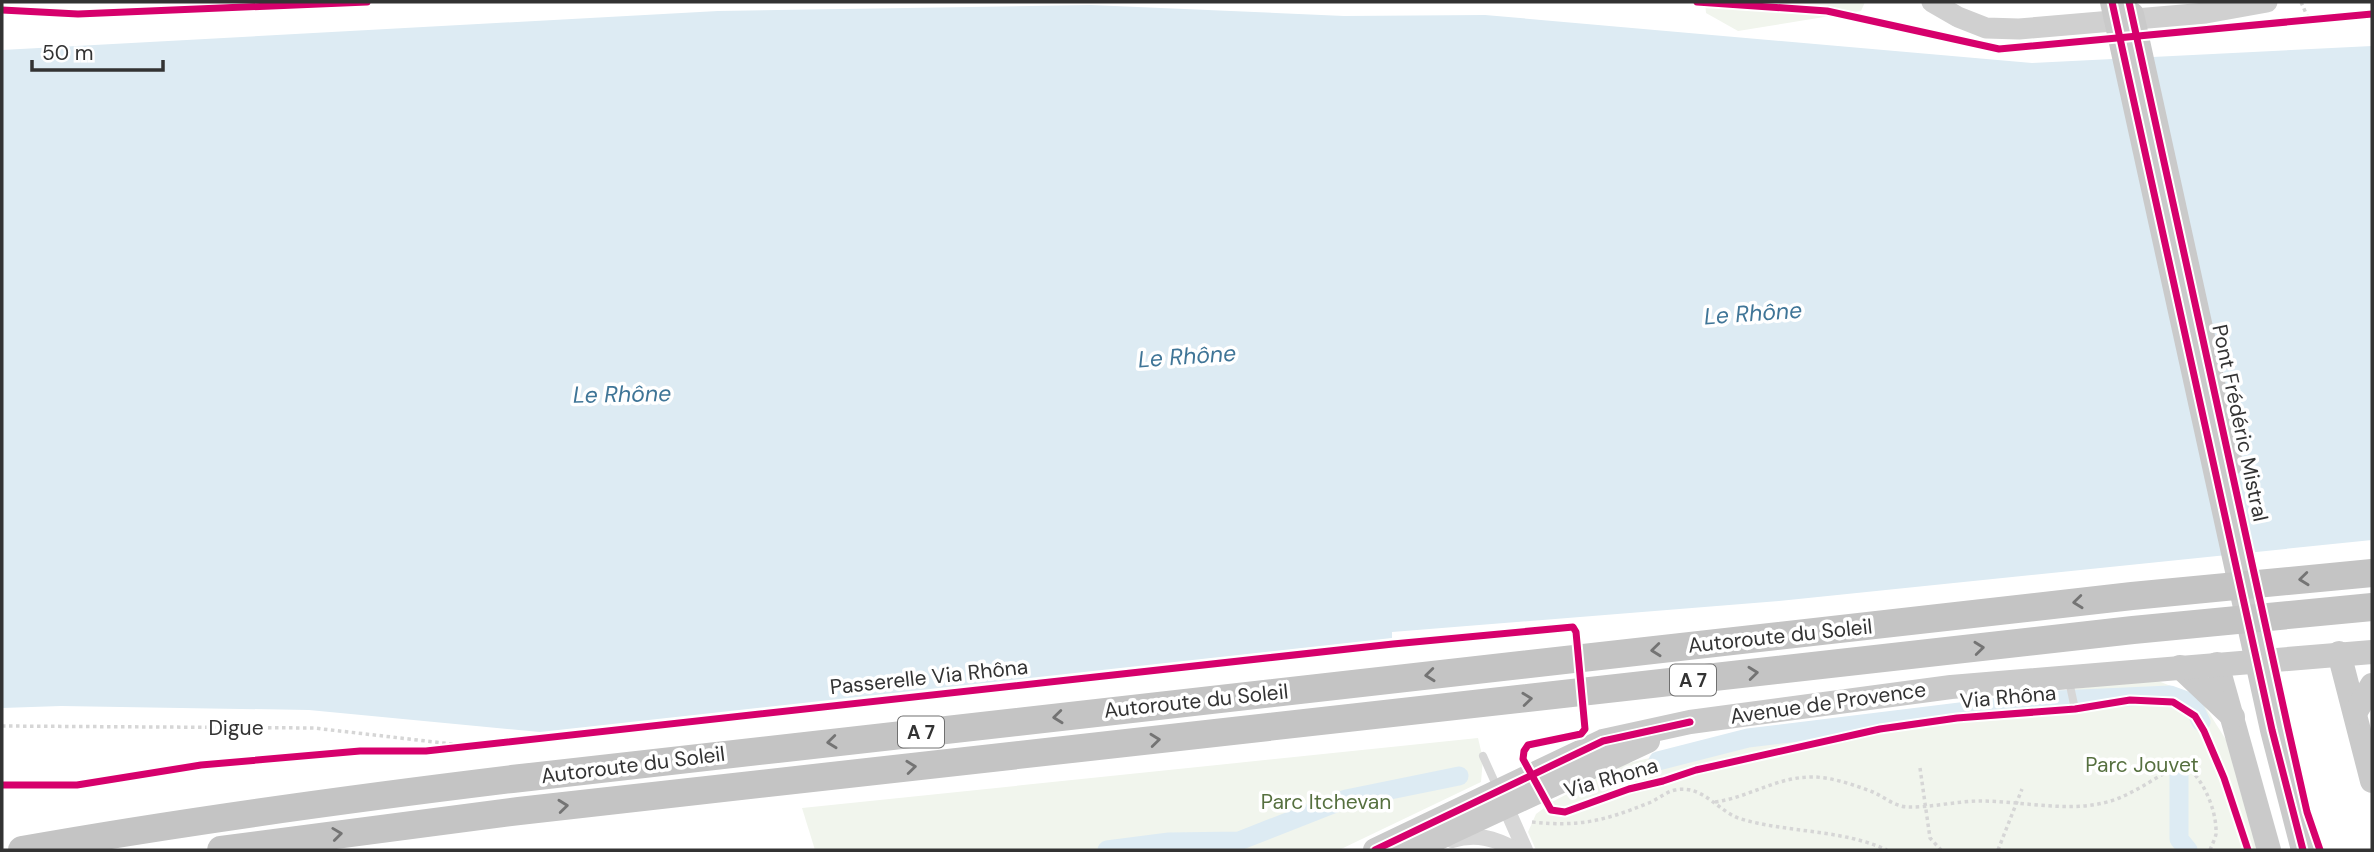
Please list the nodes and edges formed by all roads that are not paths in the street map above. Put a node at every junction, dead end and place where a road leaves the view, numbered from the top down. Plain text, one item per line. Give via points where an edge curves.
1 (1932, 2) edge
2 (2112, 2) edge
3 (2129, 2) edge
4 (2267, 2) edge
5 (2184, 293) junction
6 (2372, 573) edge
7 (2372, 607) edge
8 (2372, 652) edge
9 (2339, 653) junction
10 (2217, 664) junction
11 (2180, 667) junction
12 (2068, 677) junction
13 (2372, 685) edge
14 (2074, 709) dead end
15 (2355, 713) junction
16 (2233, 717) junction
17 (1483, 756) dead end
18 (2372, 777) edge
19 (1502, 797) junction
20 (22, 850) edge
21 (221, 850) edge
22 (1375, 850) edge
23 (1415, 850) edge
24 (1516, 850) edge
25 (1525, 850) edge
26 (2269, 850) edge
27 (2303, 850) edge
28 (2319, 850) edge

1 - 4 street via 1986,28 2019,29 2206,13
2 - 5 main road, Pont Frédéric Mistral
3 - 5 main road, Pont Frédéric Mistral
5 - 27 main road, Pont Frédéric Mistral via 2269,716
5 - 28 main road, Pont Frédéric Mistral
6 -> 20 highway, Autoroute du Soleil / A 7 via 2132,596 526,777 284,807
21 -> 7 highway, Autoroute du Soleil / A 7 via 574,805
8 - 9 main road, Avenue de Provence
9 - 10 main road, Avenue de Provence
9 - 15 main road
10 - 11 main road, Avenue de Provence
10 - 16 main road
11 - 12 main road, Avenue de Provence
11 - 16 main road
12 - 14 lane
12 - 19 main road, Avenue de Provence via 1951,687 1690,722 1603,741
13 - 15 main road
15 - 18 main road
16 - 26 main road
17 - 19 lane
19 - 22 main road, Avenue de Provence
19 - 23 main road, Avenue de Provence
19 - 25 street
23 - 24 street, Avenue de Provence via 1477,835

